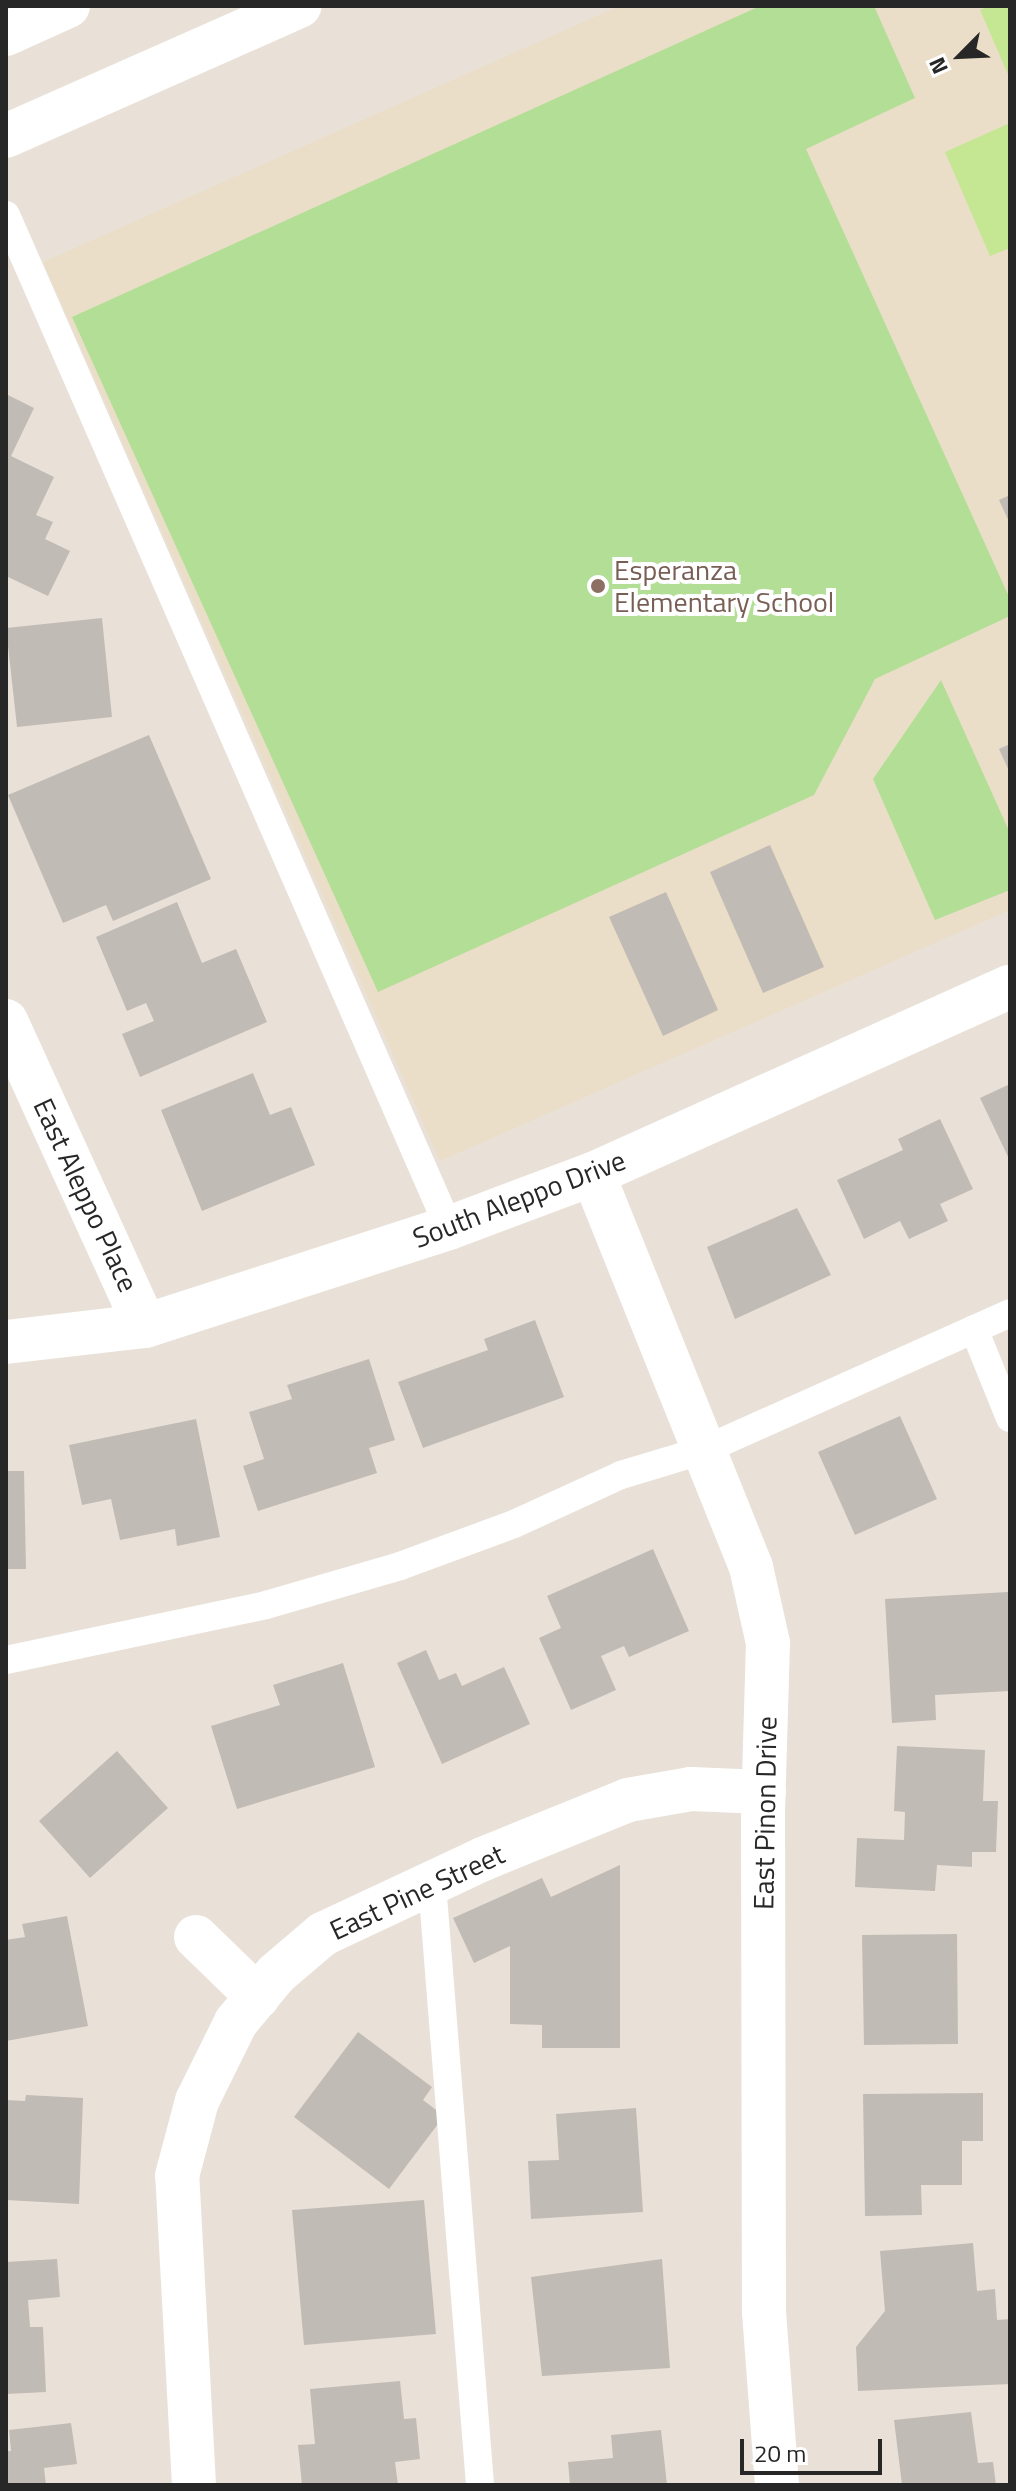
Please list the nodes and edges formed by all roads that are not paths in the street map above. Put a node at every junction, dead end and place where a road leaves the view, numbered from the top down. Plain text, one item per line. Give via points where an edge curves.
1 (68, 6) edge
2 (300, 6) edge
3 (6, 34) edge
4 (6, 136) edge
5 (6, 215) edge
6 (1010, 987) edge
7 (6, 1021) edge
8 (593, 1174) junction
9 (449, 1228) junction
10 (1010, 1313) edge
11 (145, 1326) junction
12 (974, 1329) junction
13 (6, 1342) edge
14 (1010, 1418) edge
15 (704, 1450) junction
16 (6, 1660) edge
17 (764, 1792) junction
18 (432, 1884) junction
19 (196, 1937) dead end
20 (258, 1997) junction
21 (194, 2485) edge
22 (480, 2485) edge
23 (777, 2485) edge

1 - 3 street
2 - 4 street
5 - 9 lane
6 - 8 street, South Aleppo Drive
7 - 11 street, East Aleppo Place
8 - 9 street, South Aleppo Drive
8 - 15 street, East Pinon Drive
9 - 11 street, South Aleppo Drive
10 - 12 lane
11 - 13 street, South Aleppo Drive
12 - 14 lane
12 - 15 lane
15 - 16 lane via 621,1475 514,1524 400,1566 266,1605
15 - 17 street, East Pinon Drive via 751,1567 768,1643
17 - 18 street, East Pine Street via 691,1789 628,1800
17 - 23 street, East Pinon Drive via 764,2312
18 - 20 street, East Pine Street via 323,1934
18 - 22 lane
19 - 20 street
20 - 21 street, East Pine Street via 236,2022 197,2101 177,2176

